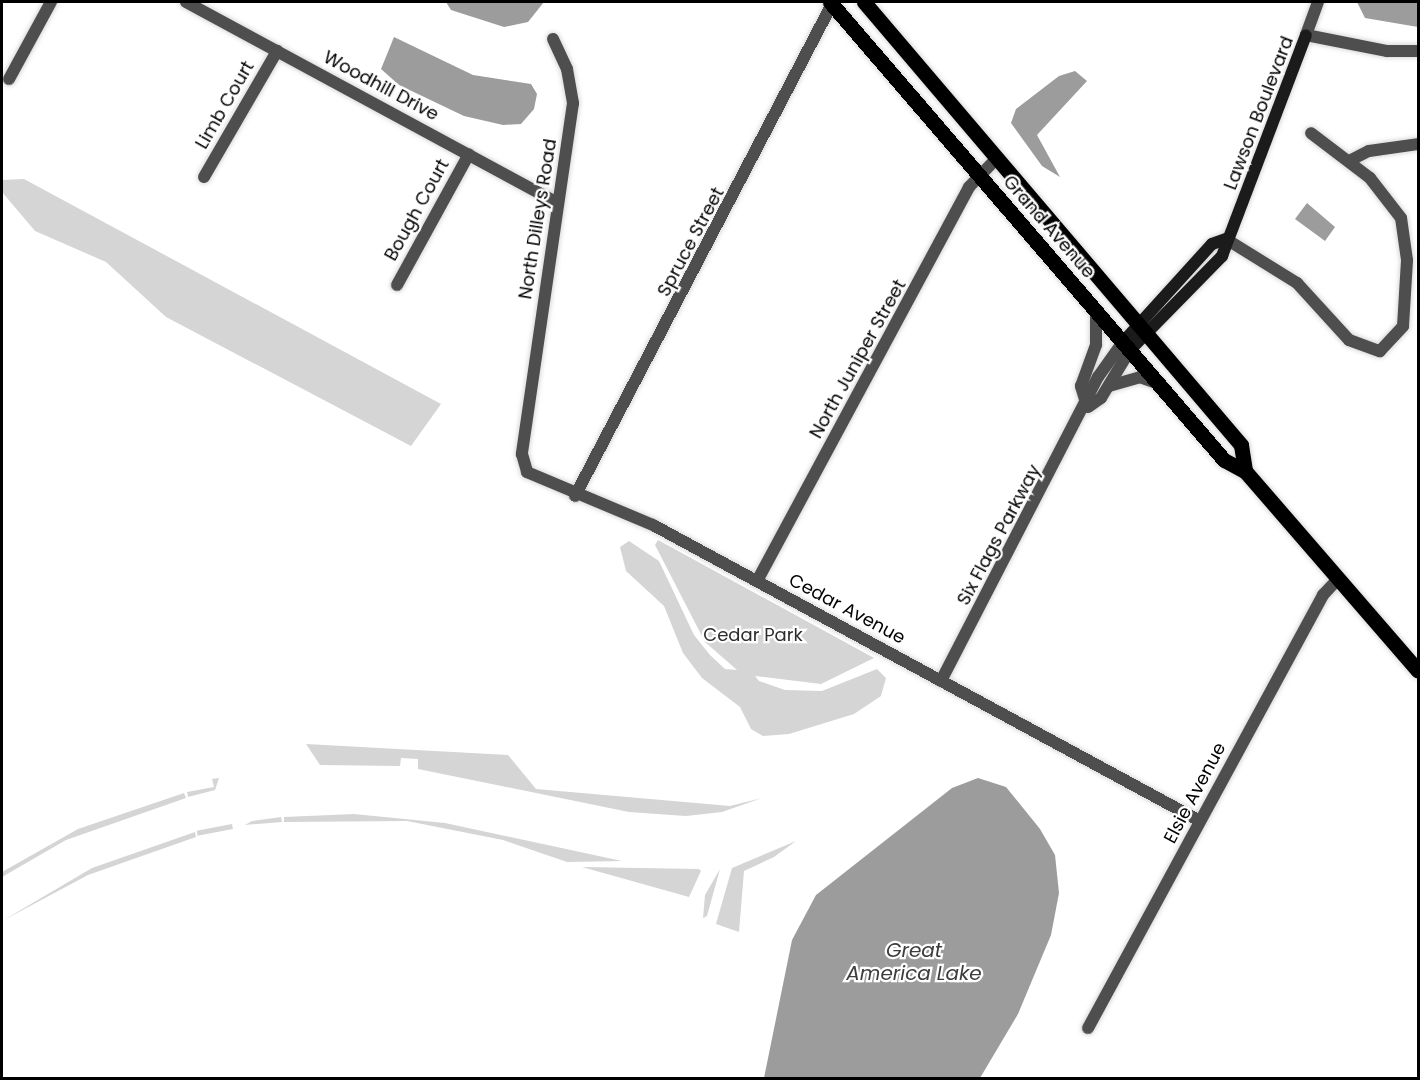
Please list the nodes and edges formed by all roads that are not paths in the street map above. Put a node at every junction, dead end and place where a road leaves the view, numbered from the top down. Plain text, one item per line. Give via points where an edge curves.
1 (51, 2) edge
2 (186, 2) edge
3 (831, 2) edge
4 (864, 2) edge
5 (1318, 2) edge
6 (1306, 35) junction
7 (552, 39) dead end
8 (277, 51) junction
9 (1419, 51) edge
10 (9, 79) dead end
11 (1311, 133) dead end
12 (1419, 144) edge
13 (469, 154) junction
14 (996, 159) junction
15 (1349, 161) junction
16 (978, 176) junction
17 (204, 177) dead end
18 (558, 203) junction
19 (1226, 238) junction
20 (397, 285) dead end
21 (1096, 310) junction
22 (1143, 329) junction
23 (1126, 346) junction
24 (1159, 384) junction
25 (1109, 386) junction
26 (1088, 407) junction
27 (528, 408) joint
28 (1245, 471) junction
29 (575, 496) junction
30 (1338, 579) junction
31 (757, 581) junction
32 (1419, 672) edge
33 (941, 681) junction
34 (1200, 821) junction
35 (1088, 1028) dead end

1 - 10 street
2 - 8 street, Woodhill Drive
3 - 16 main road, Grand Avenue
3 - 29 street, Spruce Street
4 - 14 main road, Grand Avenue
5 - 6 street
6 - 9 street, Lawson Boulevard via 1387,51
6 - 19 street, Lawson Boulevard
7 - 18 street, North Dilleys Road via 567,69 573,103
8 - 13 street, Woodhill Drive
8 - 17 street, Limb Court
11 - 15 street
12 - 15 street via 1369,151
13 - 18 street, Woodhill Drive
13 - 20 street, Bough Court
14 - 16 street, North Juniper Street
14 - 22 main road, Grand Avenue
15 - 19 street via 1380,188 1404,228 1406,317 1380,351 1349,340 1297,283
16 - 21 main road, Grand Avenue
16 - 31 street, North Juniper Street
18 - 27 street, North Dilleys Road
19 - 22 street, Lawson Boulevard via 1213,268
21 - 23 main road, Grand Avenue
21 - 26 street via 1096,345 1082,386
22 - 23 street, Lawson Boulevard
22 - 28 main road, Grand Avenue via 1241,445
23 - 24 main road, Grand Avenue
23 - 25 street, Six Flags Parkway
23 - 26 street, Six Flags Parkway via 1098,377
24 - 25 street, Six Flags Parkway via 1140,377
24 - 28 main road, Grand Avenue via 1224,460
25 - 26 street, Six Flags Parkway
26 - 33 street, Six Flags Parkway
27 - 29 street, Cedar Avenue via 522,454 528,472
28 - 30 main road, Grand Avenue
29 - 31 street, Cedar Avenue via 653,525
30 - 32 main road, Grand Avenue
30 - 34 street, Elsie Avenue via 1323,595
31 - 33 street, Cedar Avenue
33 - 34 street, Cedar Avenue
34 - 35 street, Elsie Avenue

